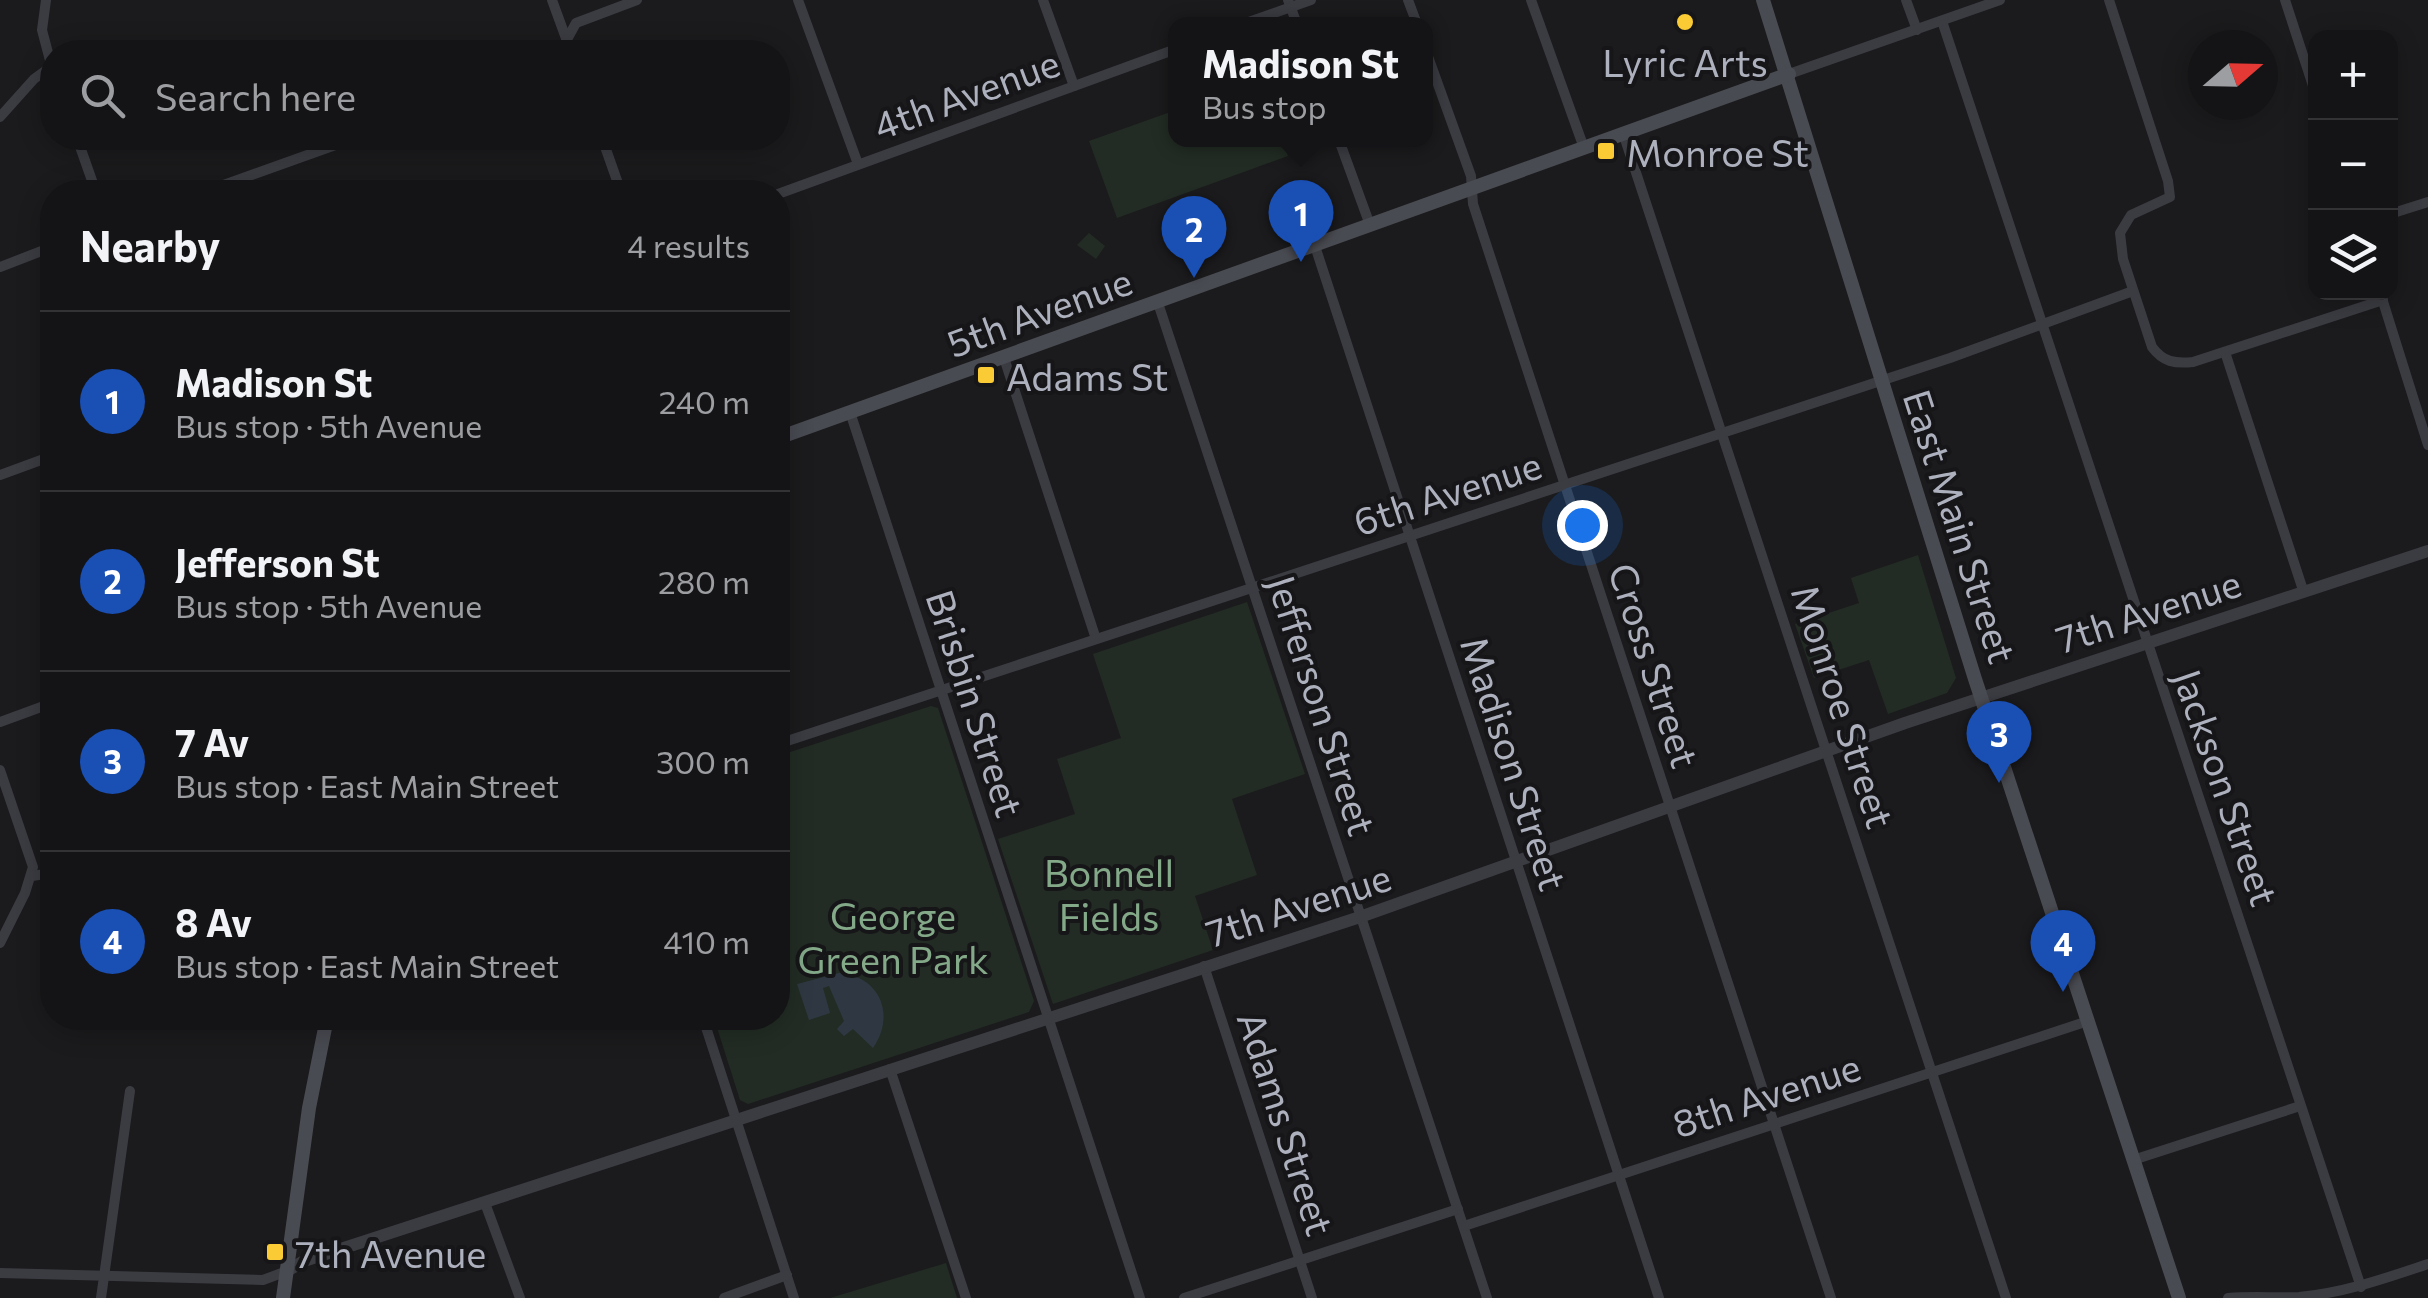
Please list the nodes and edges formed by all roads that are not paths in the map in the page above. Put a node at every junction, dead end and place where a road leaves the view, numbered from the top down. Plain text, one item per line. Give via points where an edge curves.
1 (46, 0) edge
2 (552, 0) edge
3 (638, 0) edge
4 (798, 0) edge
5 (1042, 0) edge
6 (1311, 0) edge
7 (1531, 0) edge
8 (1763, 0) edge
9 (1906, 0) edge
10 (2000, 0) edge
11 (2109, 0) edge
12 (2285, 0) edge
13 (1290, 4) edge
14 (1259, 17) edge
15 (1942, 21) junction
16 (1917, 30) junction
17 (45, 40) edge
18 (566, 40) joint
19 (1168, 51) edge
20 (1433, 70) edge
21 (2308, 70) edge
22 (1789, 74) junction
23 (40, 76) edge
24 (1074, 86) junction
25 (0, 116) edge
26 (1624, 133) junction
27 (1342, 147) edge
28 (1584, 148) junction
29 (80, 150) edge
30 (321, 150) edge
31 (606, 150) edge
32 (858, 164) junction
33 (92, 180) edge
34 (238, 180) edge
35 (617, 180) edge
36 (1472, 188) junction
37 (790, 190) edge
38 (2428, 202) edge
39 (2398, 211) edge
40 (1370, 225) junction
41 (1314, 246) junction
42 (40, 252) edge
43 (0, 267) edge
44 (2133, 292) junction
45 (2370, 300) edge
46 (2382, 300) edge
47 (1158, 302) junction
48 (2044, 326) junction
49 (2225, 352) junction
50 (1004, 358) junction
51 (1880, 380) junction
52 (850, 412) junction
53 (1722, 432) junction
54 (790, 434) edge
55 (2428, 445) edge
56 (40, 460) edge
57 (0, 475) edge
58 (1565, 484) junction
59 (1410, 536) junction
60 (2428, 551) edge
61 (1253, 586) junction
62 (2303, 590) junction
63 (1096, 639) junction
64 (2146, 642) junction
65 (940, 692) junction
66 (1981, 697) junction
67 (40, 707) edge
68 (0, 722) edge
69 (790, 740) edge
70 (1827, 751) junction
71 (0, 770) edge
72 (1670, 808) junction
73 (1516, 864) junction
74 (40, 875) edge
75 (32, 876) junction
76 (1360, 917) junction
77 (0, 943) edge
78 (1204, 966) junction
79 (1048, 1017) junction
80 (2088, 1021) junction
81 (325, 1030) edge
82 (707, 1030) edge
83 (890, 1069) junction
84 (1933, 1071) junction
85 (130, 1091) dead end
86 (2300, 1106) junction
87 (736, 1119) junction
88 (1775, 1123) junction
89 (2133, 1160) junction
90 (1619, 1174) junction
91 (484, 1203) junction
92 (1458, 1209) junction
93 (1464, 1226) junction
94 (1300, 1262) junction
95 (2428, 1264) edge
96 (287, 1272) junction
97 (0, 1273) edge
98 (786, 1275) junction
99 (105, 1276) junction
100 (2361, 1286) junction
101 (101, 1298) edge
102 (283, 1298) edge
103 (520, 1298) edge
104 (724, 1298) edge
105 (794, 1298) edge
106 (966, 1298) edge
107 (1140, 1298) edge
108 (1184, 1298) edge
109 (1312, 1298) edge
110 (1486, 1298) edge
111 (1660, 1298) edge
112 (1831, 1298) edge
113 (2006, 1298) edge
114 (2179, 1298) edge
115 (2228, 1298) edge

1 - 17 street
2 - 18 street
3 - 18 street via 576,23
4 - 32 street
5 - 24 street
6 - 13 street
7 - 28 street
8 - 22 main road, East Main Street
9 - 16 street
10 - 15 street, 5th Avenue
11 - 44 street via 2170,197 2124,224 2120,244
12 - 21 street
13 - 14 street
15 - 16 street, 5th Avenue
15 - 48 street, Jackson Street
16 - 22 street, 5th Avenue
19 - 24 street, 4th Avenue
20 - 36 street, Cross Street
22 - 26 main road, 5th Avenue
22 - 51 main road, East Main Street
23 - 25 street
24 - 32 street, 4th Avenue
26 - 28 main road, 5th Avenue
26 - 53 street, Monroe Street
27 - 40 street
28 - 36 main road, 5th Avenue
29 - 33 street
30 - 34 street
31 - 35 street
32 - 37 street, 4th Avenue
36 - 40 main road, 5th Avenue
36 - 58 street, Cross Street
38 - 39 street
40 - 41 main road, 5th Avenue
41 - 47 main road, 5th Avenue
41 - 59 street, Madison Street
42 - 43 street
44 - 48 street, 6th Avenue
44 - 49 street via 2152,347 2167,361
45 - 49 street
46 - 55 street
47 - 50 main road, 5th Avenue
47 - 61 street, Jefferson Street
48 - 51 street, 6th Avenue
48 - 64 street, Jackson Street
49 - 62 street
50 - 52 main road, 5th Avenue
50 - 63 street
51 - 53 street, 6th Avenue
51 - 66 main road, East Main Street
52 - 54 main road, 5th Avenue
52 - 65 street, Brisbin Street
53 - 58 street, 6th Avenue
53 - 70 street, Monroe Street
56 - 57 street
58 - 59 street, 6th Avenue
58 - 72 street, Cross Street
59 - 61 street, 6th Avenue
59 - 73 street, Madison Street
60 - 62 street, 7th Avenue
61 - 63 street, 6th Avenue
61 - 76 street, Jefferson Street
62 - 64 street, 7th Avenue
63 - 65 street, 6th Avenue
64 - 66 street, 7th Avenue
64 - 86 street, Jackson Street
65 - 69 street, 6th Avenue
65 - 79 street, Brisbin Street
66 - 70 street, 7th Avenue
66 - 80 main road, East Main Street
67 - 68 street
70 - 72 street, 7th Avenue
70 - 84 street, Monroe Street
71 - 75 street via 33,862
72 - 73 street, 7th Avenue
72 - 88 street, Cross Street
73 - 76 street, 7th Avenue
73 - 90 street, Madison Street
74 - 75 street
75 - 77 street
76 - 78 street, 7th Avenue
76 - 92 street, Jefferson Street
78 - 79 street, 7th Avenue
78 - 94 street, Adams Street
79 - 83 street, 7th Avenue
79 - 107 street, Brisbin Street
80 - 84 street, 8th Avenue
80 - 89 main road, East Main Street
81 - 96 main road
82 - 87 street
83 - 87 street, 7th Avenue
83 - 106 street
84 - 88 street, 8th Avenue
84 - 113 street, Monroe Street
85 - 99 street
86 - 89 street
86 - 100 street, Jackson Street
87 - 91 street, 7th Avenue
87 - 98 street
88 - 90 street, 8th Avenue
88 - 112 street, Cross Street
89 - 114 main road, East Main Street
90 - 93 street, 8th Avenue
90 - 111 street, Madison Street
91 - 96 street, 7th Avenue
91 - 103 street
92 - 93 street, Jefferson Street
92 - 94 street
93 - 110 street, Jefferson Street
94 - 108 street
94 - 109 street, Adams Street
95 - 100 street
96 - 99 street, 7th Avenue via 262,1280
96 - 102 main road
97 - 99 street, 7th Avenue
98 - 104 street
98 - 105 street
99 - 101 street
100 - 115 street via 2297,1298

